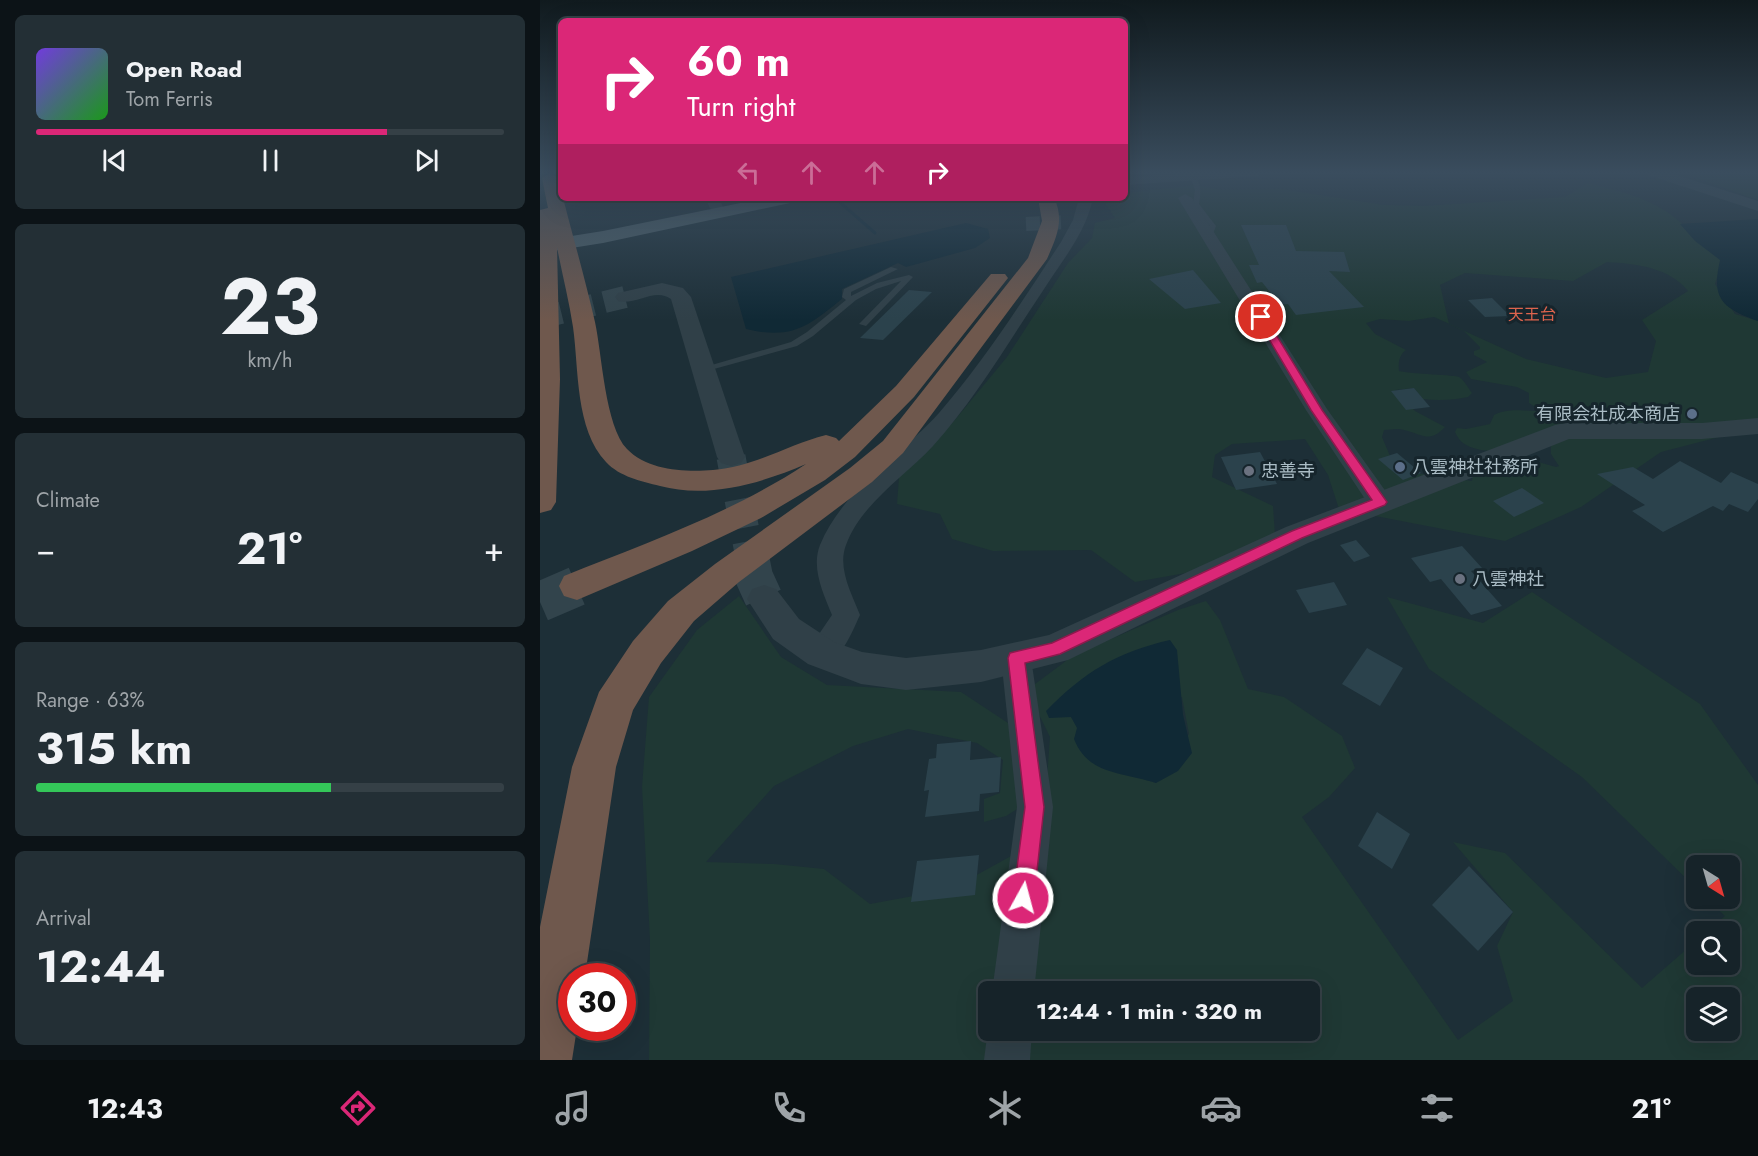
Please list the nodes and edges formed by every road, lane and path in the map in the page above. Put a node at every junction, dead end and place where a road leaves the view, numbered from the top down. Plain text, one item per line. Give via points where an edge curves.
1 (552, 221) edge
2 (636, 221) edge
3 (677, 221) edge
4 (1039, 221) edge
5 (1052, 221) edge
6 (1072, 221) edge
7 (1199, 221) edge
8 (1209, 221) edge
9 (1209, 238) junction
10 (552, 245) edge
11 (894, 269) dead end
12 (625, 297) tunnel mouth
13 (851, 299) junction
14 (863, 324) dead end
15 (703, 369) junction
16 (916, 397) junction
17 (1758, 426) edge
18 (731, 457) tunnel mouth
19 (540, 502) edge
20 (1380, 502) junction
21 (576, 595) tunnel mouth
22 (765, 600) tunnel mouth
23 (821, 653) junction
24 (1016, 658) junction
25 (1014, 981) edge
26 (1009, 1041) edge
27 (543, 1060) edge
28 (1007, 1060) edge

1 - 10 highway
2 - 10 main road
3 - 10 main road
4 - 16 highway via 1026,247
5 - 16 highway via 1037,259
6 - 23 street via 1057,262 946,418 870,491 832,547 831,573 846,615
7 - 9 street
8 - 9 lane via 1213,226
9 - 20 street
10 - 16 highway via 602,426 612,451 630,467 661,477 699,480 757,472 796,459
10 - 19 highway
11 - 13 lane via 847,291 846,297
12 - 15 street via 666,288 676,292 681,297
13 - 14 lane via 909,277
13 - 15 lane via 805,339
15 - 18 street
16 - 21 highway via 846,464 777,508 711,543
16 - 27 highway via 892,447 861,475 681,611 646,652 614,705 594,767
17 - 20 street via 1702,431 1565,431
20 - 24 street via 1297,535 1055,649
22 - 23 street via 786,629
23 - 24 street via 861,668 906,674
24 - 25 street via 1035,807
26 - 28 street

